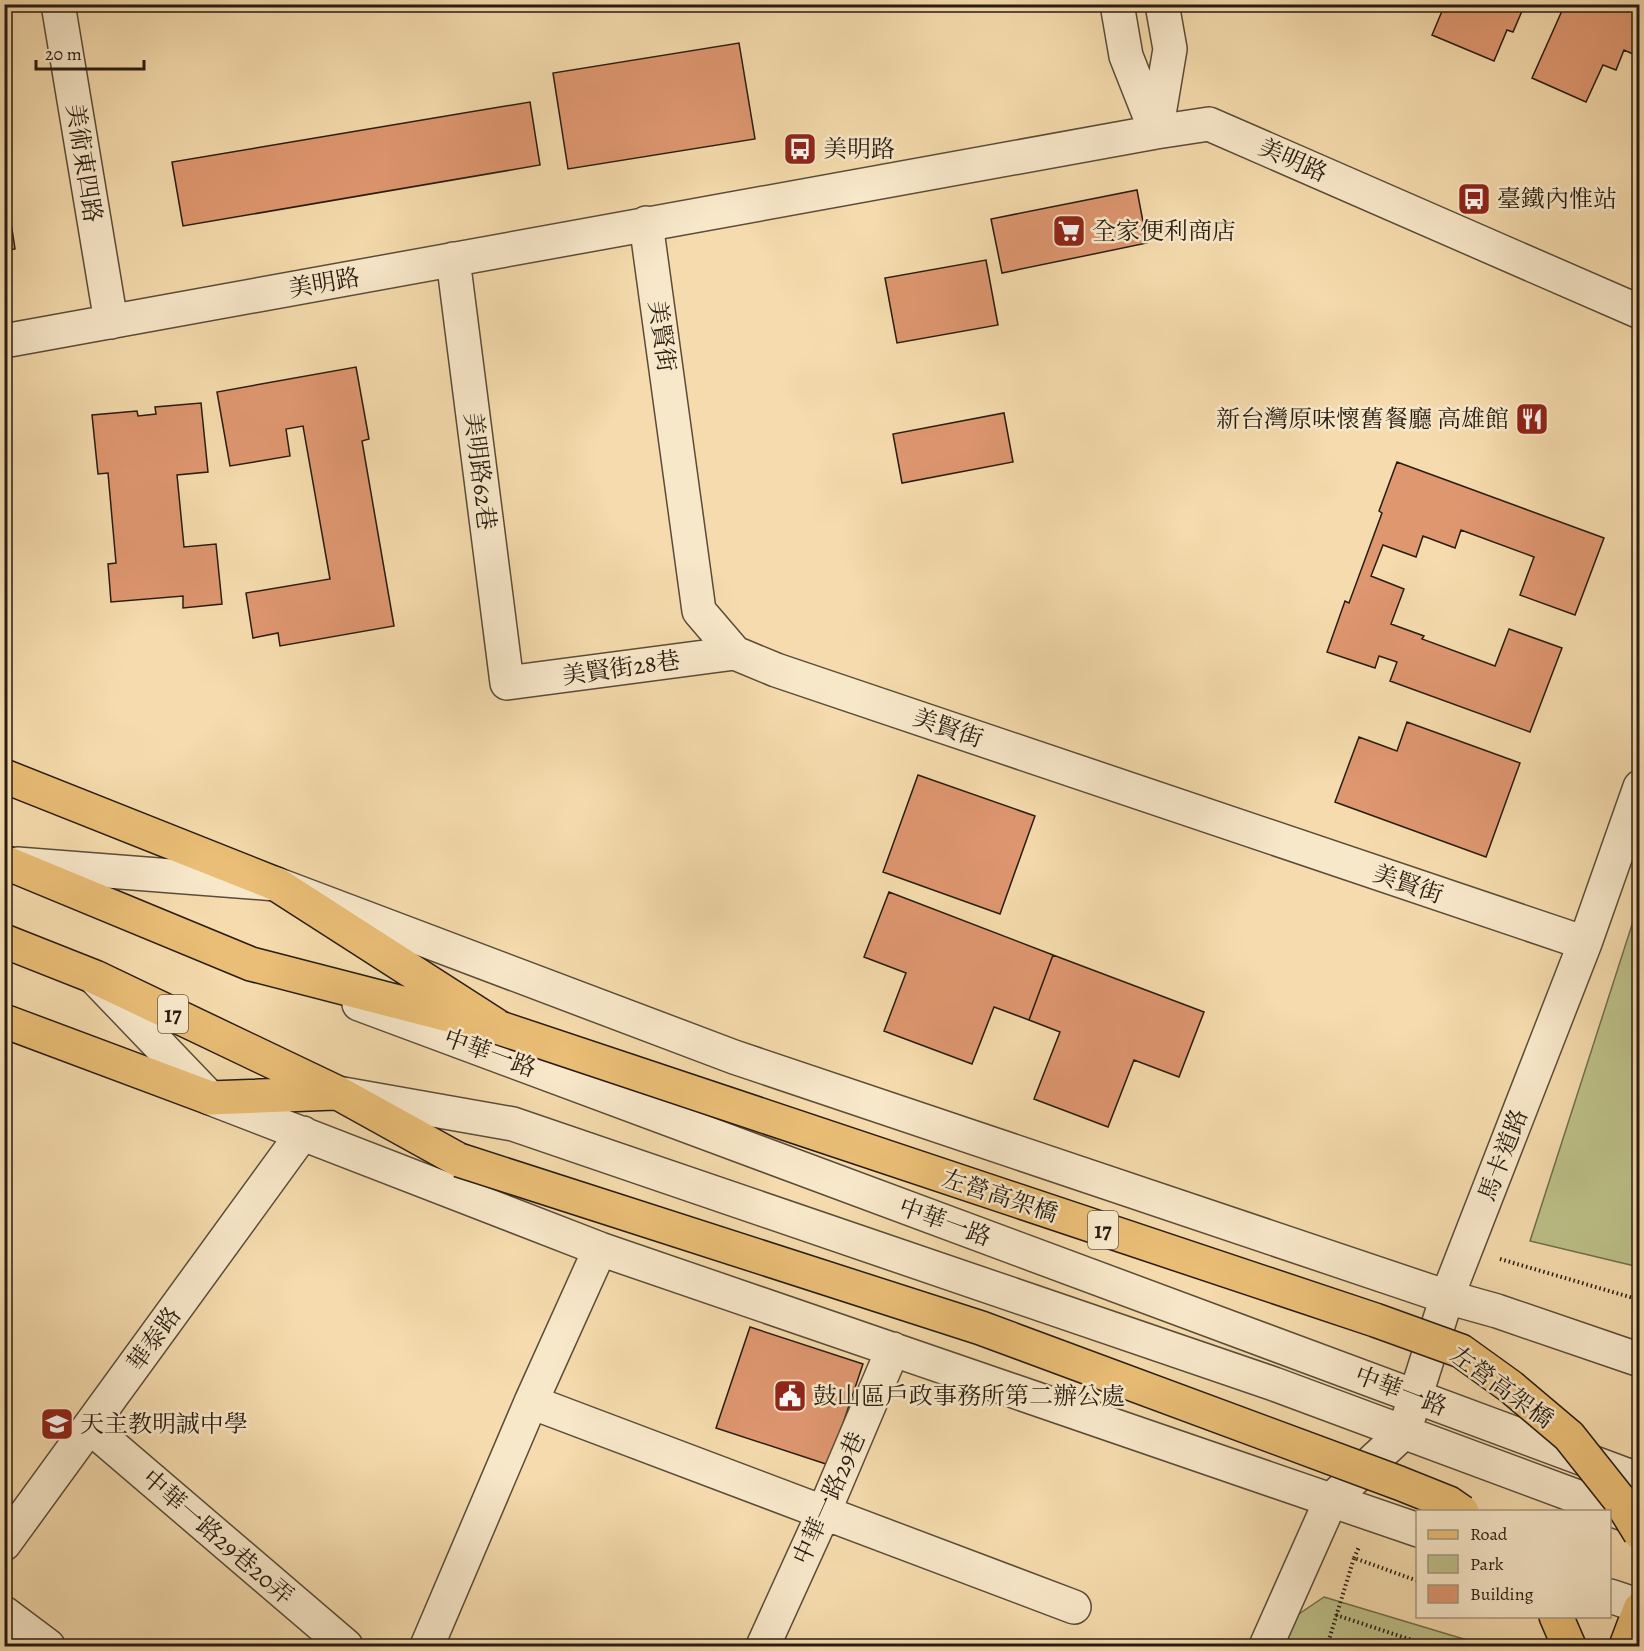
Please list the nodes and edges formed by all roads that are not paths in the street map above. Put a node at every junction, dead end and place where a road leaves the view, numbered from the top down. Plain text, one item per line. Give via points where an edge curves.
1 (58, 4) edge
2 (1117, 4) edge
3 (1162, 4) edge
4 (1155, 132) junction
5 (646, 223) junction
6 (453, 259) junction
7 (1640, 312) edge
8 (111, 322) junction
9 (4, 341) edge
10 (735, 653) junction
11 (507, 683) joint
12 (4, 776) edge
13 (1640, 787) edge
14 (7, 863) edge
15 (276, 884) junction
16 (4, 941) edge
17 (1585, 943) junction
18 (250, 964) junction
19 (95, 977) junction
20 (4, 1021) edge
21 (500, 1028) junction
22 (338, 1093) junction
23 (210, 1098) junction
24 (303, 1133) junction
25 (600, 1249) junction
26 (1447, 1297) junction
27 (893, 1349) junction
28 (1640, 1360) edge
29 (1415, 1397) junction
30 (531, 1402) junction
31 (90, 1427) junction
32 (1404, 1432) junction
33 (1640, 1480) edge
34 (1331, 1500) junction
35 (1459, 1510) edge
36 (823, 1514) junction
37 (1640, 1520) edge
38 (1416, 1529) edge
39 (1640, 1533) edge
40 (4, 1544) edge
41 (1611, 1596) edge
42 (1074, 1607) dead end
43 (1640, 1608) edge
44 (4, 1612) edge
45 (1556, 1618) edge
46 (48, 1647) edge
47 (346, 1647) edge
48 (427, 1647) edge
49 (763, 1647) edge
50 (1266, 1647) edge
51 (1569, 1647) edge
52 (1626, 1647) edge

1 - 8 street, 美術東四路
2 - 4 street via 1126,56
3 - 4 street via 1170,49
4 - 5 street, 美明路
4 - 7 street, 美明路 via 1209,124
5 - 6 street, 美明路
5 - 10 street, 美賢街 via 699,610
6 - 8 street, 美明路
6 - 11 street, 美明路62巷
8 - 9 street, 美明路
10 - 11 street, 美賢街28巷
10 - 17 street, 美賢街 via 787,674
12 - 15 main road, 中華一路 / 17
13 - 17 street, 馬卡道路
14 - 15 street, 中華一路
14 - 18 main road, 中華一路 / 17
15 - 21 main road, 中華一路 / 17
15 - 26 street, 中華一路 via 734,1057
16 - 19 main road, 中華一路 / 17
17 - 26 street, 馬卡道路
18 - 21 main road, 中華一路 / 17
18 - 29 street, 中華一路
19 - 22 main road, 中華一路 / 17
19 - 23 street, 中華一路
20 - 23 main road, 中華一路
21 - 39 main road, 左營高架橋 / 17, bridge via 1461,1351 1569,1436 1619,1499
22 - 23 main road, 中華一路
22 - 32 street, 中華一路 via 513,1124
22 - 35 main road, 中華一路 / 17, bridge via 459,1160 981,1328 1399,1483
23 - 24 street, 中華一路
24 - 25 street, 中華一路
24 - 31 street, 華泰路
25 - 27 street, 中華一路
25 - 30 street
26 - 28 street, 中華一路
26 - 29 street, 馬卡道路
27 - 34 street, 中華一路
27 - 36 street, 中華一路29巷
29 - 32 street, 馬卡道路
29 - 33 street, 中華一路
30 - 36 street
30 - 48 street
31 - 40 street, 華泰路
31 - 47 street, 中華一路29巷20弄
32 - 34 street, 馬卡道路
32 - 37 street, 中華一路
34 - 38 street, 中華一路
34 - 50 street
36 - 42 street
36 - 49 street, 中華一路29巷
41 - 43 street
43 - 52 main road
44 - 46 street
45 - 51 main road

